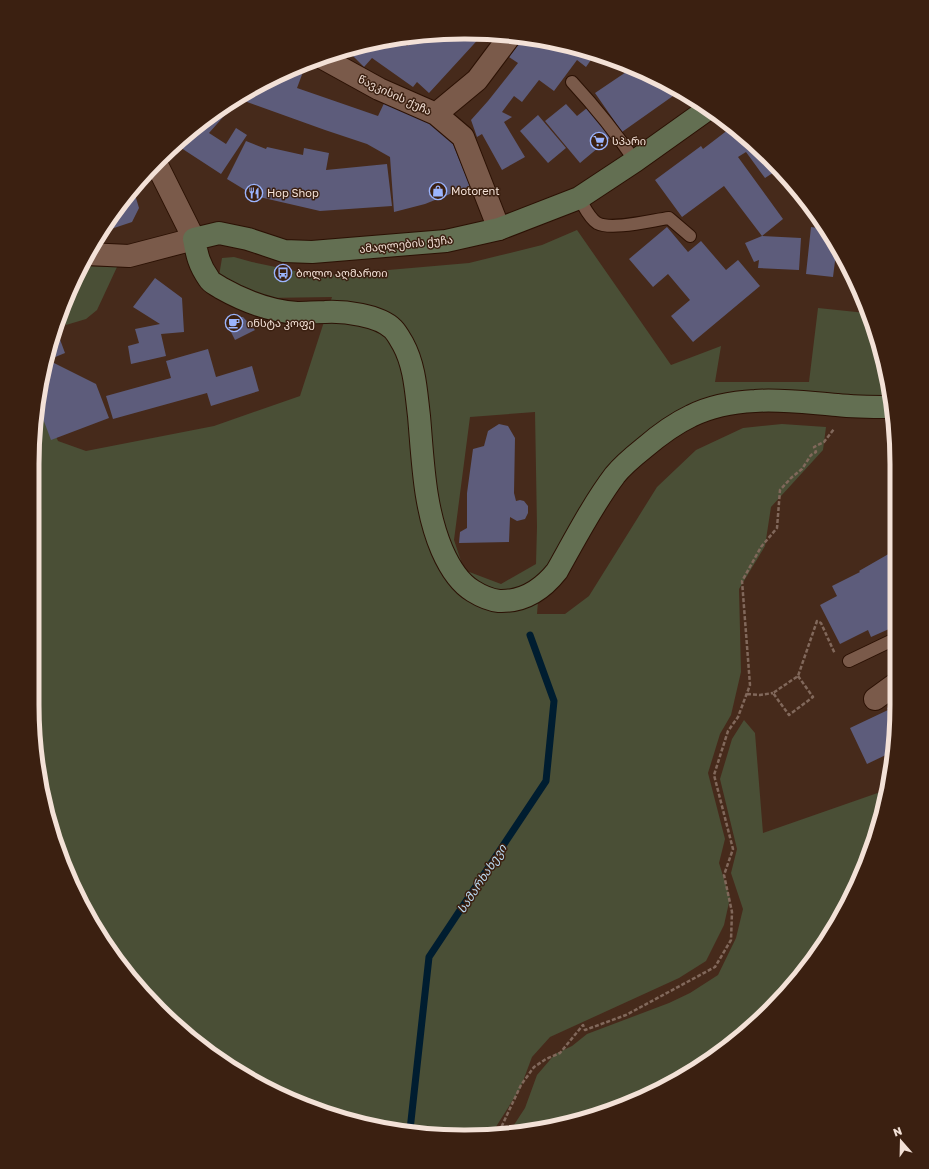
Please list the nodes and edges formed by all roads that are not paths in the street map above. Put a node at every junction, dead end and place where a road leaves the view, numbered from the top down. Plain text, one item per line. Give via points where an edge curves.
1 (506, 41) edge
2 (329, 62) edge
3 (572, 82) dead end
4 (703, 112) edge
5 (436, 114) junction
6 (635, 161) junction
7 (159, 169) edge
8 (579, 198) junction
9 (499, 229) junction
10 (690, 236) dead end
11 (194, 239) junction
12 (95, 254) edge
13 (886, 407) edge
14 (890, 641) edge
15 (849, 661) dead end
16 (890, 688) edge
17 (874, 700) dead end

1 - 5 street via 477,80
2 - 5 street, წავკისის ქუჩა via 379,90
3 - 6 lane via 596,108
4 - 6 main road, ამაღლების ქუჩა
5 - 9 street, წავკისის ქუჩა via 463,136
6 - 8 main road, ამაღლების ქუჩა
7 - 11 street
8 - 9 main road, ამაღლების ქუჩა
8 - 10 lane via 590,217 598,223 611,227 669,218
9 - 11 main road, ამაღლების ქუჩა via 446,241 312,252 284,251 219,233
11 - 12 street via 128,256
11 - 13 main road via 198,259 210,281 243,300 266,308 297,313 353,314 382,321 393,329 409,355 413,372 427,493 438,541 457,577 469,589 496,601 526,597 550,580 616,473 654,440 691,416 708,409 756,401
14 - 15 lane
16 - 17 street

